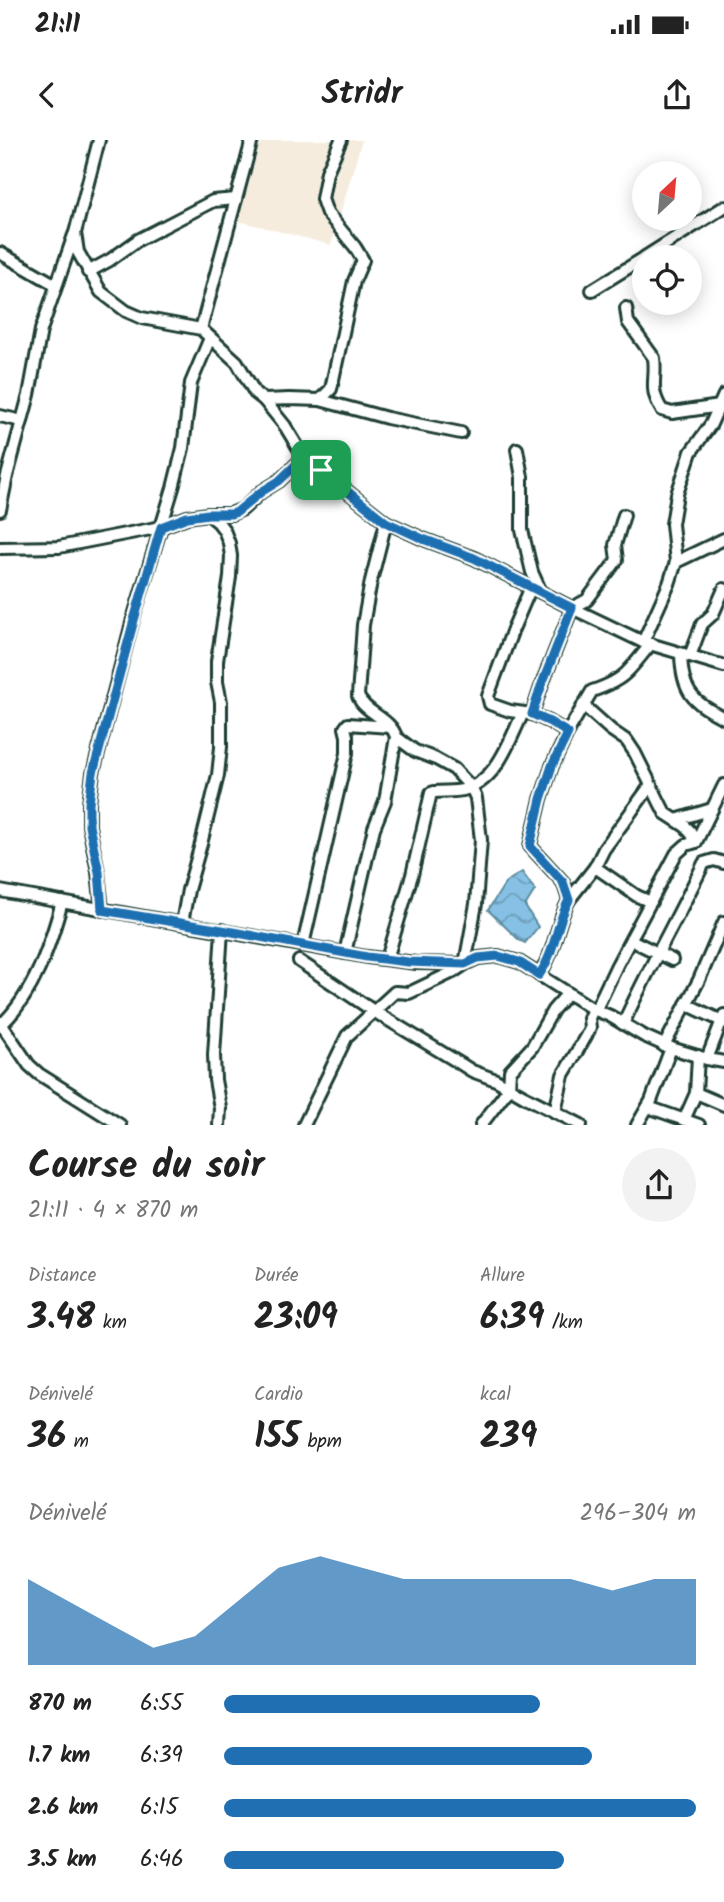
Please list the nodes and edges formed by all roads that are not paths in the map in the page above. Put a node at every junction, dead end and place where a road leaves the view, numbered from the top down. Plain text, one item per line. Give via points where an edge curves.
1 (99, 140) edge
2 (252, 140) edge
3 (341, 140) edge
4 (236, 199) junction
5 (724, 207) edge
6 (75, 233) junction
7 (664, 245) edge
8 (0, 253) edge
9 (632, 265) edge
10 (88, 272) junction
11 (56, 285) junction
12 (592, 290) dead end
13 (626, 308) dead end
14 (201, 329) junction
15 (210, 338) junction
16 (264, 400) junction
17 (320, 400) junction
18 (722, 401) edge
19 (0, 416) edge
20 (22, 421) junction
21 (461, 433) dead end
22 (517, 449) dead end
23 (304, 457) junction
24 (0, 510) edge
25 (208, 514) junction
26 (624, 515) dead end
27 (386, 522) junction
28 (161, 527) junction
29 (724, 538) edge
30 (0, 548) edge
31 (676, 562) junction
32 (536, 589) junction
33 (724, 589) edge
34 (572, 608) junction
35 (647, 643) junction
36 (686, 655) junction
37 (724, 666) edge
38 (583, 705) junction
39 (528, 714) junction
40 (724, 718) edge
41 (393, 732) junction
42 (568, 733) junction
43 (724, 785) edge
44 (650, 786) junction
45 (471, 787) junction
46 (712, 808) junction
47 (676, 820) junction
48 (695, 843) junction
49 (709, 861) junction
50 (724, 863) edge
51 (595, 867) junction
52 (0, 891) edge
53 (569, 900) junction
54 (62, 902) junction
55 (651, 902) junction
56 (102, 910) junction
57 (724, 922) edge
58 (183, 923) junction
59 (222, 930) junction
60 (631, 940) junction
61 (303, 946) junction
62 (345, 953) junction
63 (658, 953) junction
64 (387, 959) junction
65 (673, 960) dead end
66 (299, 961) dead end
67 (465, 964) junction
68 (539, 975) junction
69 (568, 993) junction
70 (687, 1004) junction
71 (595, 1009) junction
72 (375, 1012) junction
73 (723, 1020) edge
74 (0, 1024) edge
75 (622, 1024) junction
76 (667, 1047) junction
77 (703, 1058) junction
78 (724, 1062) edge
79 (509, 1088) junction
80 (696, 1093) junction
81 (724, 1105) edge
82 (648, 1107) junction
83 (555, 1112) junction
84 (684, 1120) junction
85 (120, 1125) edge
86 (219, 1125) edge
87 (304, 1125) edge
88 (481, 1125) edge
89 (581, 1125) edge
90 (637, 1125) edge
91 (699, 1125) edge

1 - 6 street
2 - 4 street
3 - 17 street via 327,172 322,199 327,213 363,260 354,281 331,389
4 - 10 street via 213,201
4 - 14 street
5 - 7 street
6 - 10 street
6 - 11 street
8 - 11 street
9 - 12 street
10 - 14 street via 101,292 125,311
11 - 20 street via 41,330
13 - 18 street via 628,322 654,358 653,385 662,410 672,413
14 - 15 street
15 - 16 street via 237,362
15 - 28 street via 191,383 183,448
16 - 17 street
16 - 23 street
17 - 21 street
18 - 31 street via 691,452 677,495 672,524
19 - 20 street
20 - 24 street
22 - 32 street via 522,530
23 - 25 street via 237,512
23 - 27 street
25 - 28 street
25 - 58 street via 224,530 231,556 217,661 221,747
26 - 34 street via 615,545 617,560 587,600
27 - 32 street
27 - 41 street via 363,625 358,695
28 - 30 street via 59,547
28 - 56 street via 93,773 89,826
29 - 31 street
31 - 35 street
32 - 34 street
32 - 39 street via 513,629 488,696 490,704
33 - 36 street
34 - 35 street
34 - 39 street
35 - 36 street
35 - 38 street via 627,673 592,691
36 - 37 street
36 - 40 street via 681,667 688,692
38 - 42 street
38 - 44 street via 627,741
39 - 42 street
39 - 45 street via 495,766 481,783
41 - 45 street via 415,751 454,769
41 - 61 street via 348,724 345,728 347,753
41 - 62 street via 386,802 368,853
42 - 53 street via 552,766 530,846 563,882
43 - 46 street
44 - 47 street via 664,813
44 - 51 street
45 - 64 street via 431,793
45 - 67 street via 481,840
46 - 47 street
46 - 48 street
47 - 48 street via 690,831
48 - 49 street
48 - 55 street via 676,854
49 - 50 street
49 - 63 street
51 - 53 street
51 - 55 street
52 - 54 street
53 - 68 street
54 - 56 street
54 - 74 street via 41,966 15,1012
55 - 60 street
56 - 58 street
57 - 70 street
58 - 59 street
59 - 61 street
59 - 86 street via 214,1055
60 - 63 street
60 - 71 street
61 - 62 street
62 - 64 street
63 - 65 street
63 - 75 street
64 - 67 street
66 - 72 street
67 - 68 street via 498,956
67 - 72 street via 410,993 395,992
68 - 69 street
69 - 71 street
69 - 79 street via 510,1071
70 - 73 street
70 - 76 street
71 - 75 street
71 - 83 street via 589,1018 590,1028 563,1075
72 - 79 street
72 - 87 street via 347,1036
73 - 77 street
74 - 85 street via 39,1074
75 - 76 street
76 - 77 street
76 - 82 street via 665,1068
77 - 78 street
77 - 80 street
79 - 83 street
79 - 88 street
80 - 81 street
80 - 84 street
82 - 84 street
82 - 90 street
83 - 89 street
84 - 91 street

